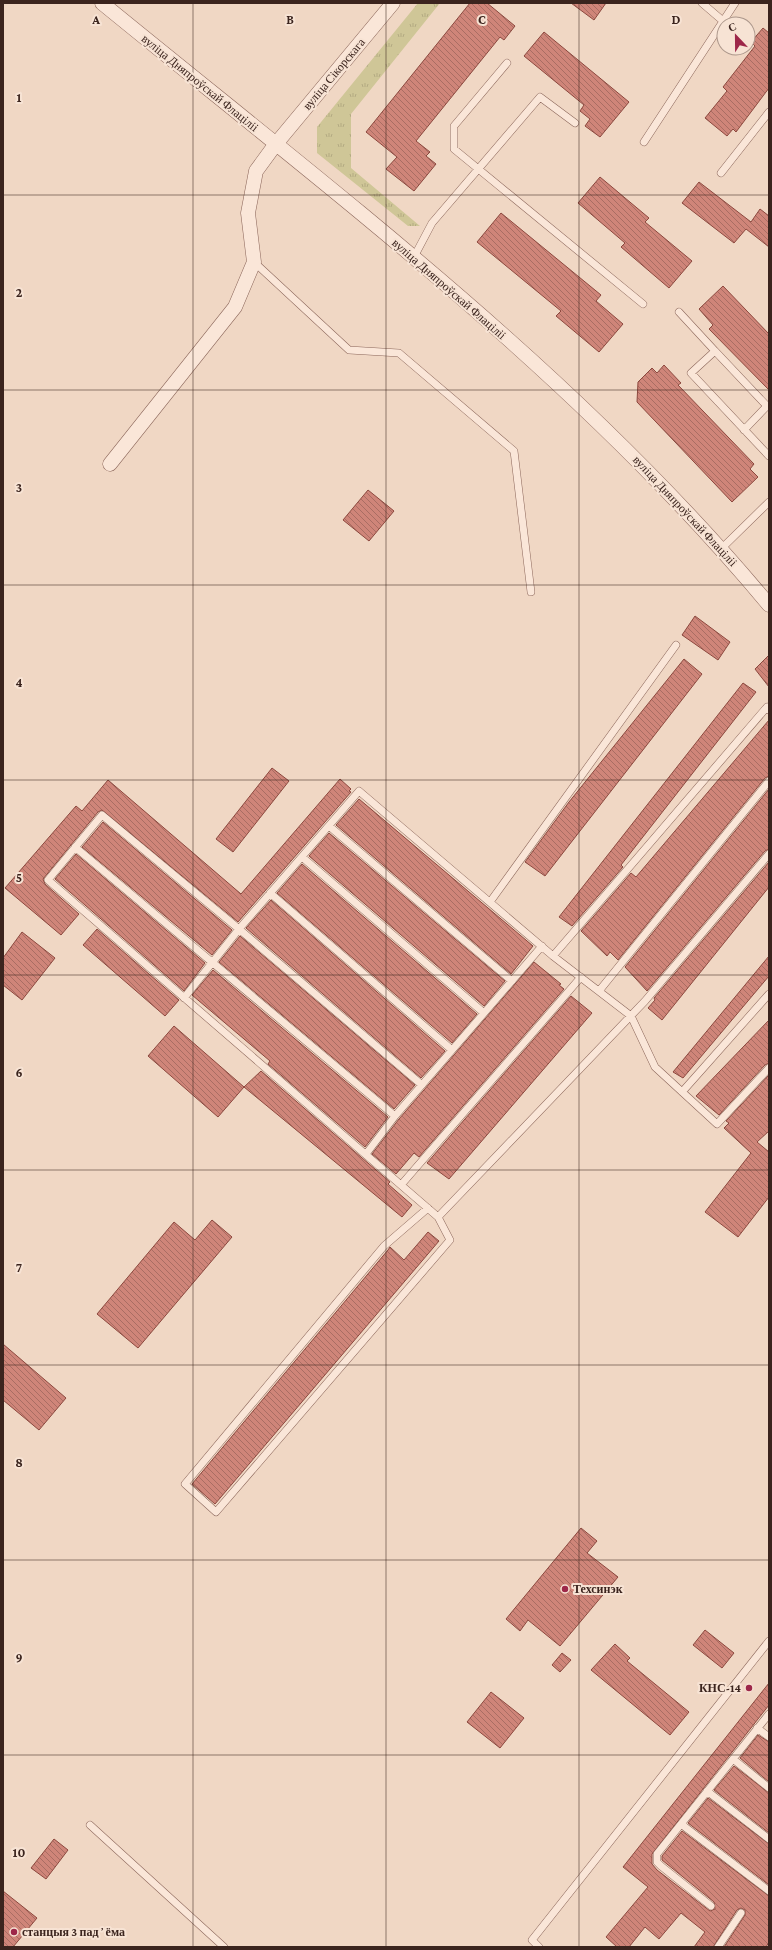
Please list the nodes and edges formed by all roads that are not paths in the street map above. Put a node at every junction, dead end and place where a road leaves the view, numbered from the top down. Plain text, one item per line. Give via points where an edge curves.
1 (102, 3) edge
2 (393, 3) edge
3 (702, 3) edge
4 (735, 3) edge
5 (717, 16) edge
6 (726, 16) edge
7 (716, 32) edge
8 (507, 63) dead end
9 (769, 112) edge
10 (575, 123) dead end
11 (644, 142) dead end
12 (275, 145) junction
13 (479, 170) junction
14 (721, 173) dead end
15 (414, 257) junction
16 (254, 262) junction
17 (643, 304) dead end
18 (679, 312) dead end
19 (715, 350) junction
20 (744, 430) junction
21 (769, 456) edge
22 (110, 464) dead end
23 (769, 502) edge
24 (722, 548) junction
25 (531, 592) dead end
26 (769, 605) edge
27 (676, 645) dead end
28 (769, 710) edge
29 (769, 781) edge
30 (329, 826) junction
31 (75, 847) junction
32 (769, 854) edge
33 (302, 857) junction
34 (270, 894) junction
35 (490, 902) junction
36 (239, 929) junction
37 (542, 946) junction
38 (554, 956) junction
39 (213, 962) junction
40 (581, 977) junction
41 (512, 981) junction
42 (599, 991) junction
43 (769, 994) edge
44 (184, 998) junction
45 (484, 1013) junction
46 (631, 1016) junction
47 (452, 1050) junction
48 (769, 1068) edge
49 (422, 1085) junction
50 (682, 1092) junction
51 (395, 1116) junction
52 (366, 1154) junction
53 (401, 1185) junction
54 (428, 1208) junction
55 (438, 1217) junction
56 (769, 1641) edge
57 (769, 1714) edge
58 (757, 1728) junction
59 (769, 1737) edge
60 (733, 1759) junction
61 (769, 1788) edge
62 (707, 1791) junction
63 (681, 1824) junction
64 (90, 1825) dead end
65 (769, 1839) edge
66 (769, 1891) edge
67 (711, 1906) dead end
68 (741, 1913) dead end
69 (224, 1947) edge
70 (539, 1947) edge
71 (718, 1947) edge

1 - 12 street, вуліца Дняпроўскай Флаціліі
2 - 12 street, вуліца Сікорскага
3 - 5 lane
4 - 6 lane
7 - 11 lane
8 - 13 lane via 454,126 454,149
9 - 14 lane
10 - 13 lane via 540,97
12 - 15 street, вуліца Дняпроўскай Флаціліі
12 - 16 street, вуліца Сікорскага via 256,171 248,213
13 - 15 lane via 432,223
13 - 17 lane
15 - 24 street, вуліца Дняпроўскай Флаціліі via 639,461
16 - 22 street via 235,307
16 - 25 lane via 349,350 399,353 514,451
18 - 19 lane
19 - 20 lane via 767,406
19 - 20 lane via 691,373
20 - 21 lane
23 - 24 lane
24 - 26 street, вуліца Дняпроўскай Флаціліі
27 - 35 lane
28 - 38 lane via 767,708
29 - 42 lane
30 - 33 lane
30 - 35 lane via 359,791
30 - 41 lane
31 - 36 lane via 102,815
31 - 39 lane
31 - 44 lane via 48,880
32 - 46 lane
33 - 34 lane
33 - 45 lane
34 - 36 lane
34 - 47 lane
35 - 37 lane
36 - 39 lane
36 - 49 lane
37 - 38 lane
37 - 41 lane
38 - 40 lane
39 - 44 lane
39 - 51 lane
40 - 42 lane
40 - 53 lane
41 - 45 lane
42 - 46 lane
43 - 50 lane
44 - 52 lane
45 - 47 lane
46 - 50 lane via 654,1067
46 - 55 lane
47 - 49 lane
48 - 50 lane via 716,1124
49 - 51 lane
51 - 52 lane
52 - 53 lane
53 - 54 lane
54 - 55 lane
54 - 55 lane via 384,1246 185,1484 216,1512 450,1240
56 - 70 lane via 532,1940
57 - 58 lane
58 - 59 lane
58 - 60 lane
60 - 61 lane
60 - 62 lane
62 - 63 lane
62 - 65 lane
63 - 66 lane
63 - 67 lane via 657,1854 657,1862
64 - 69 lane
68 - 71 lane

